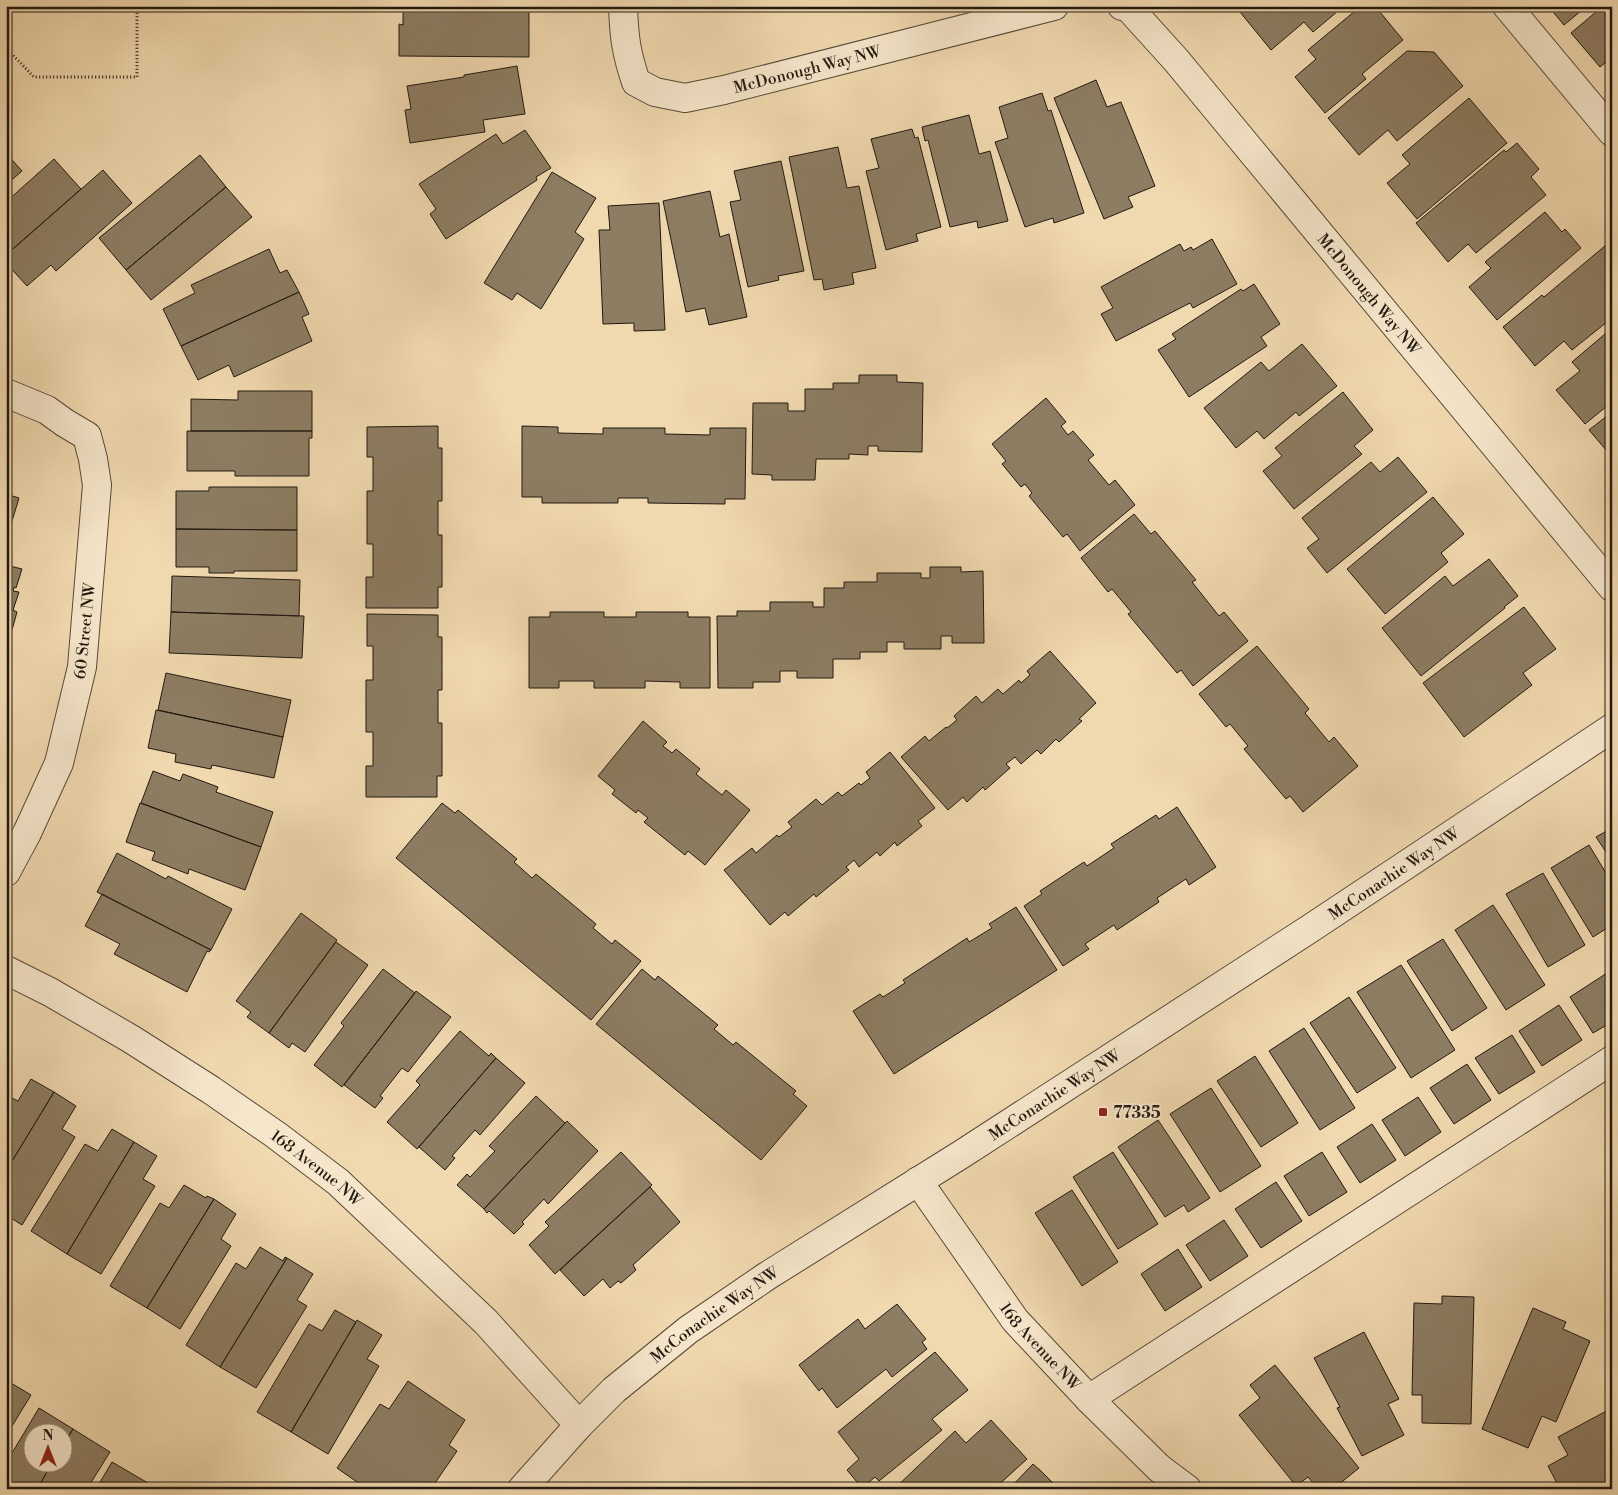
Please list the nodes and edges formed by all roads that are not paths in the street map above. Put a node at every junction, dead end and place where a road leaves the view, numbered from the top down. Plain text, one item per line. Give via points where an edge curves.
1 (623, 6) edge
2 (1054, 6) edge
3 (1122, 6) edge
4 (1507, 6) edge
5 (1612, 132) edge
6 (6, 393) edge
7 (1612, 587) edge
8 (1612, 728) edge
9 (6, 872) edge
10 (6, 970) edge
11 (1612, 1060) edge
12 (918, 1181) junction
13 (1089, 1399) junction
14 (579, 1425) junction
15 (522, 1489) edge
16 (1187, 1489) edge

1 - 2 street, McDonough Way NW via 627,56 636,82 655,92 685,98
3 - 7 street, McDonough Way NW via 1128,7 1176,60
4 - 5 street
6 - 9 street, 60 Street NW via 47,410 87,436 97,485 82,666 59,763
8 - 12 street, McConachie Way NW via 1311,928
10 - 14 street, 168 Avenue NW via 147,1049 235,1106 338,1182 486,1322
11 - 13 street
12 - 13 street, 168 Avenue NW via 1016,1320
12 - 14 street, McConachie Way NW via 688,1330 614,1390
13 - 16 street, 168 Avenue NW via 1159,1468
14 - 15 street, McConachie Way NW

